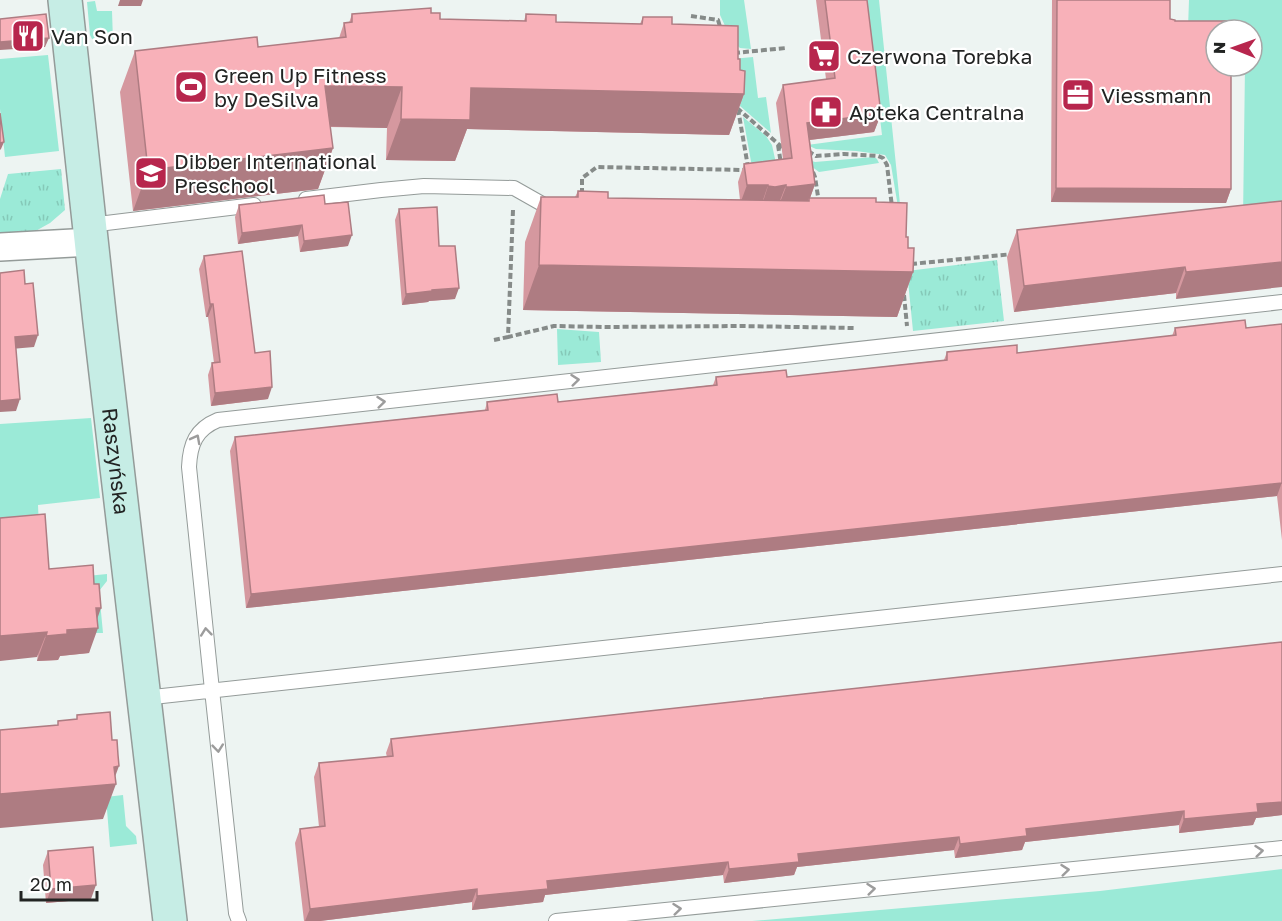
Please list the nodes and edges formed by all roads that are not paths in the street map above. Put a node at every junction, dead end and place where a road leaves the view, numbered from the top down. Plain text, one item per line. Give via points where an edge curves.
1 (65, 0) edge
2 (296, 200) edge
3 (272, 203) edge
4 (582, 207) edge
5 (91, 233) junction
6 (0, 247) edge
7 (1282, 302) edge
8 (1282, 574) edge
9 (212, 690) junction
10 (144, 698) junction
11 (1282, 848) edge
12 (170, 921) edge
13 (239, 921) edge
14 (556, 921) edge

1 - 5 street, Raszyńska
2 - 4 lane via 424,186 514,188 544,205
3 - 5 lane
5 - 6 street
5 - 10 street, Raszyńska
9 -> 7 lane via 189,467 197,436 206,424
8 - 9 lane
9 - 10 lane
9 -> 13 lane
10 - 12 street, Raszyńska
14 -> 11 lane

